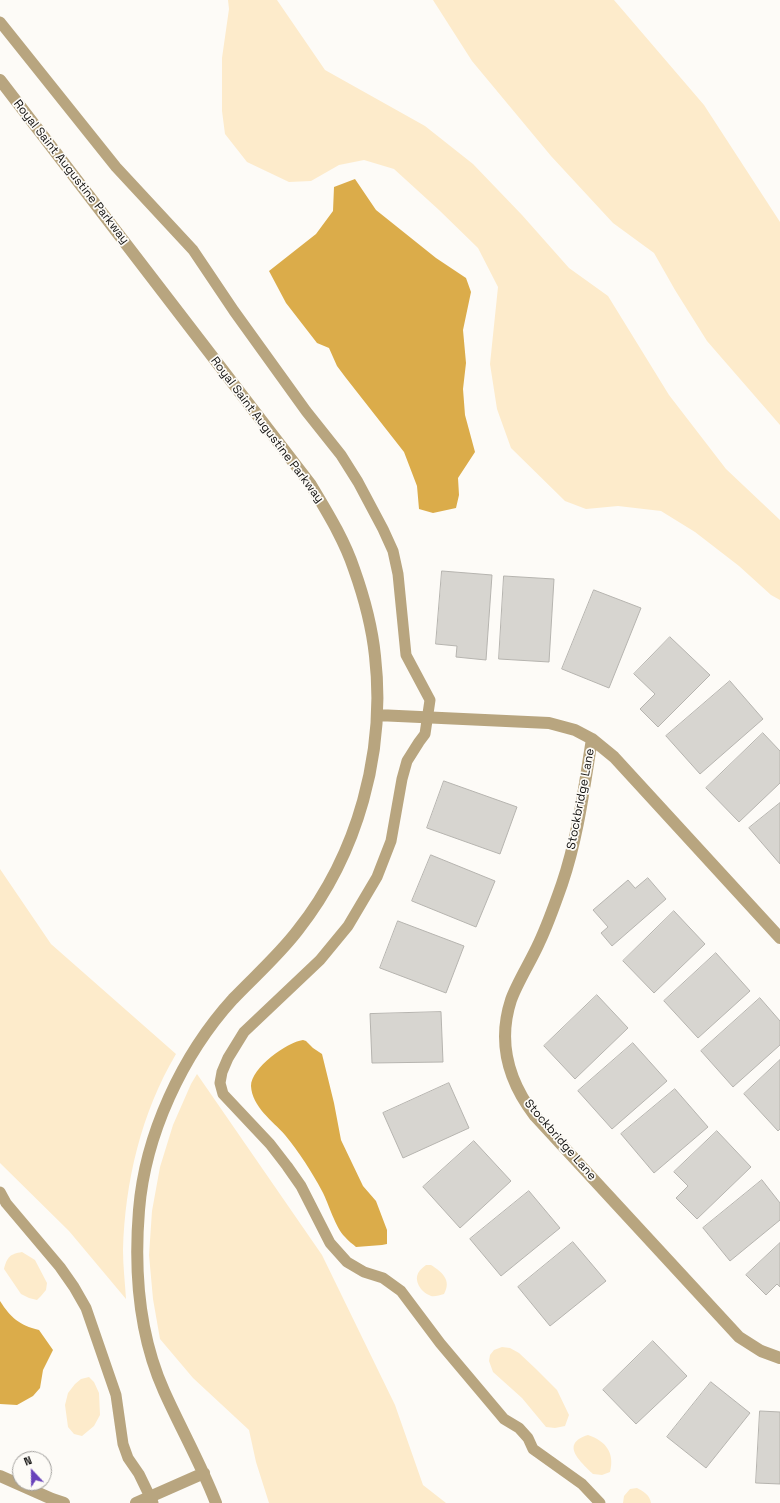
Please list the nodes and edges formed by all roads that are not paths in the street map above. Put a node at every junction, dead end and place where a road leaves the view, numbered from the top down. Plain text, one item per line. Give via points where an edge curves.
1 (0, 22) edge
2 (0, 80) edge
3 (377, 715) junction
4 (427, 717) junction
5 (592, 739) junction
6 (780, 938) edge
7 (0, 1192) edge
8 (780, 1358) edge
9 (204, 1473) junction
10 (0, 1476) edge
11 (152, 1500) edge
12 (64, 1503) edge
13 (136, 1503) edge
14 (216, 1503) edge
15 (600, 1503) edge

1 - 4 lane via 116,167 193,250 358,482 393,551 398,574 406,655 430,700
2 - 3 street, Royal Saint Augustine Parkway via 311,485 335,524 354,567 367,611 375,657
3 - 4 street, Stockbridge Lane
3 - 9 street, Royal Saint Augustine Parkway via 372,761 362,806 346,850 325,891 299,929 233,1000 204,1036 180,1076 161,1118 147,1162 139,1207 136,1254 139,1300 148,1345 163,1389
4 - 5 street, Stockbridge Lane via 549,723 575,730
4 - 15 lane via 425,734 407,761 390,841 377,877 348,926 320,960 244,1032 228,1058 220,1084 223,1094 287,1166 301,1186 330,1243 347,1262 364,1272 383,1278 401,1291 440,1344 504,1420 519,1428 533,1448 582,1484
5 - 6 street, Stockbridge Lane via 614,757
5 - 8 street, Stockbridge Lane via 578,826 562,883 540,941 511,1000 506,1026 506,1052 512,1078 535,1116 739,1337 761,1351
7 - 11 lane via 6,1203 60,1267 86,1308 116,1395 123,1444
9 - 11 street
9 - 14 street, Royal Saint Augustine Parkway
10 - 12 street
11 - 13 street

